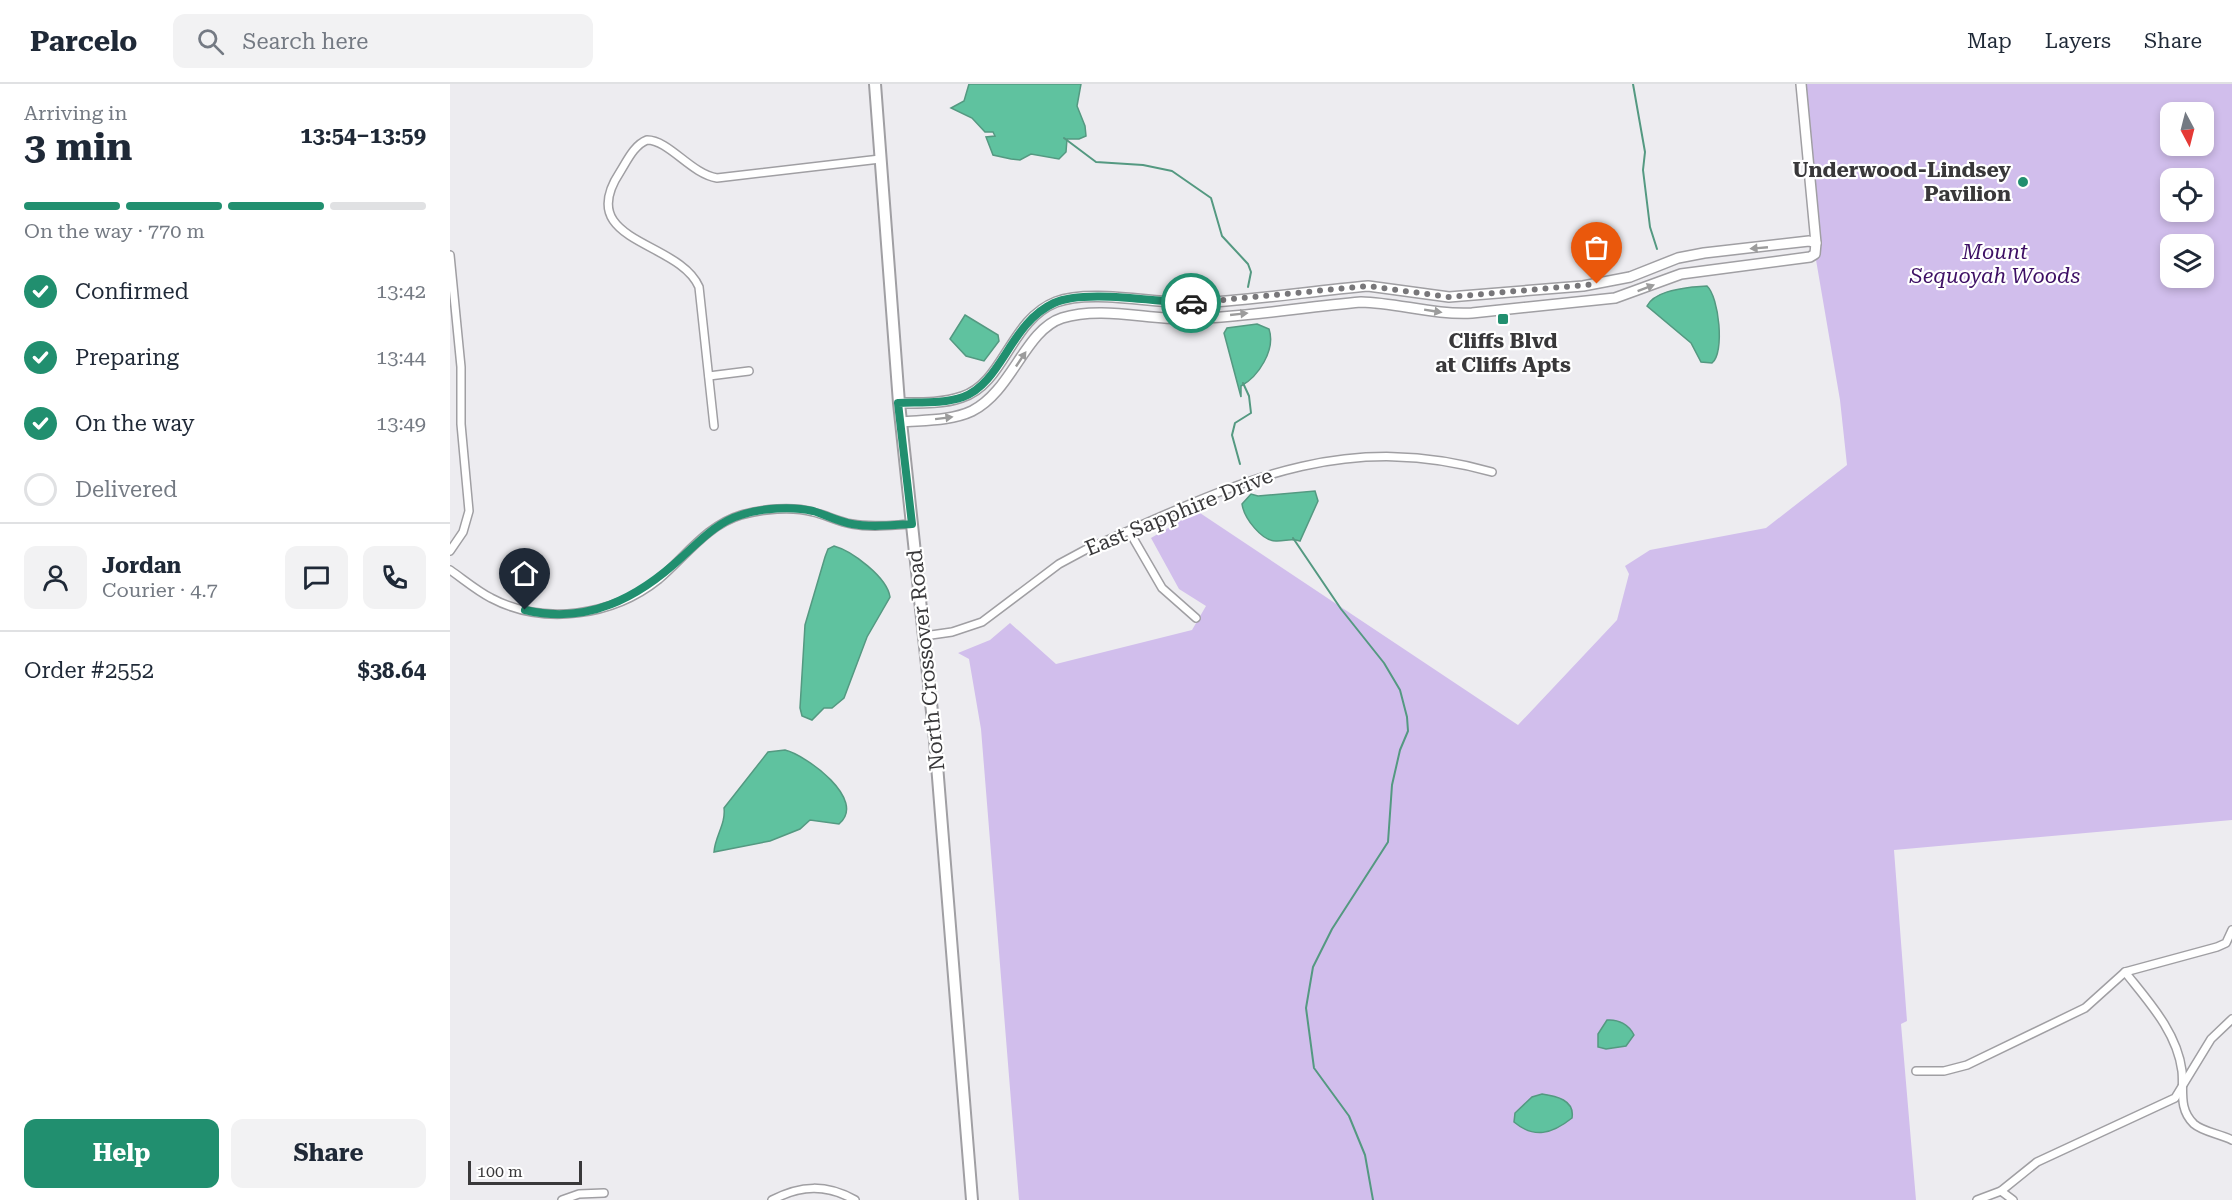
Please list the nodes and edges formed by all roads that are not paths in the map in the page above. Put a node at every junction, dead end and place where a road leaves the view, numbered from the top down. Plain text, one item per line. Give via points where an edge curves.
1 (875, 84) edge
2 (1801, 84) edge
3 (880, 159) junction
4 (1816, 243) junction
5 (1697, 254) junction
6 (450, 255) edge
7 (1700, 270) junction
8 (749, 371) dead end
9 (709, 376) junction
10 (898, 403) junction
11 (901, 422) junction
12 (714, 426) dead end
13 (1492, 471) dead end
14 (912, 524) junction
15 (1129, 531) junction
16 (450, 551) edge
17 (450, 570) edge
18 (1196, 618) dead end
19 (924, 636) junction
20 (2232, 930) edge
21 (2125, 972) junction
22 (2232, 1019) edge
23 (1916, 1071) dead end
24 (2182, 1091) junction
25 (2232, 1140) edge
26 (2001, 1191) junction
27 (604, 1193) dead end
28 (562, 1200) edge
29 (772, 1200) edge
30 (855, 1200) edge
31 (972, 1200) edge
32 (1977, 1200) edge
33 (2013, 1200) edge

1 - 3 main road, North Crossover Road
2 - 4 street
3 - 9 street via 717,178 702,174 657,142 646,140 638,146 613,183 608,211 623,230 687,270 696,280
3 - 10 main road, North Crossover Road
4 -> 5 street
4 - 7 street via 1815,254 1803,260
5 - 7 street
5 - 10 street via 1610,282 1471,297 1368,286 1193,303 1071,298 1055,302 1032,317 974,392 936,402
6 - 16 street via 469,511 463,532
11 -> 7 street via 971,412 997,394 1048,325 1077,314 1186,319 1361,302 1451,314 1472,313 1615,298
8 - 9 street
9 - 12 street
10 - 11 main road, North Crossover Road
11 - 14 main road, North Crossover Road
13 - 15 street, East Sapphire Drive via 1425,458 1386,456 1325,461 1251,478
14 - 17 street via 851,524 795,508 740,515 709,533 658,580 614,605 593,611 556,614 513,607 491,598
14 - 19 main road, North Crossover Road
15 - 18 street via 1162,588
15 - 19 street, East Sapphire Drive via 1059,564 982,622
19 - 31 main road, North Crossover Road
20 - 21 street via 2226,942 2217,946
21 - 23 street via 2085,1008 1967,1065 1944,1071
21 - 24 street via 2167,1026 2182,1071
22 - 24 street via 2211,1039
24 - 25 street via 2187,1115 2195,1126
24 - 26 street via 2169,1102 2037,1162
26 - 32 street
26 - 33 street
27 - 28 street via 579,1194
29 - 30 street via 814,1187 837,1191

